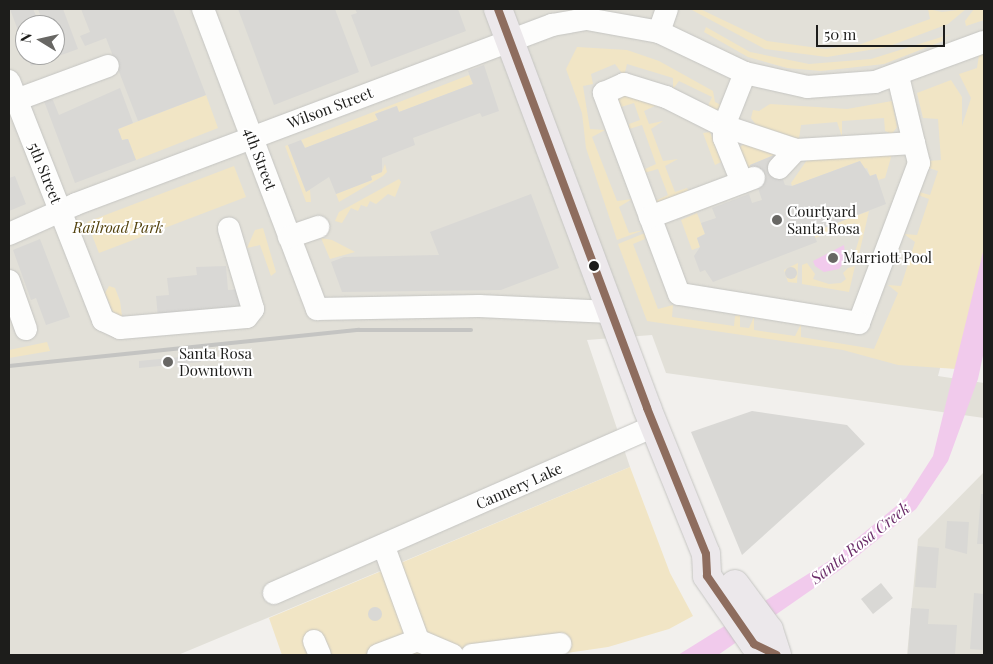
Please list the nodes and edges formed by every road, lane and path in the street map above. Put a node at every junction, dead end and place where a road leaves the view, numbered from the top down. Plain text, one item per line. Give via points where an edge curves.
1 (203, 9) edge
2 (498, 9) edge
3 (668, 9) edge
4 (659, 32) junction
5 (509, 38) junction
6 (983, 42) edge
7 (108, 66) dead end
8 (745, 73) junction
9 (898, 76) junction
10 (12, 91) edge
11 (724, 126) junction
12 (252, 138) junction
13 (914, 143) junction
14 (796, 150) junction
15 (779, 168) dead end
16 (60, 212) junction
17 (650, 217) junction
18 (318, 227) dead end
19 (229, 229) dead end
20 (9, 234) edge
21 (290, 237) junction
22 (9, 281) edge
23 (611, 312) junction
24 (26, 329) dead end
25 (654, 426) junction
26 (384, 547) junction
27 (274, 593) dead end
28 (418, 640) junction
29 (560, 644) dead end
30 (775, 653) edge
31 (378, 655) edge
32 (453, 655) edge
33 (472, 655) edge

1 - 12 street, 4th Street
2 - 5 main road
3 - 4 street
4 - 5 street, Wilson Street via 587,20 552,25
4 - 8 street, Wilson Street
5 - 12 street, Wilson Street
5 - 23 main road
6 - 9 street, Wilson Street
7 - 10 street
8 - 9 street, Wilson Street via 783,84 830,88
8 - 11 street
9 - 13 street
10 - 16 street, 5th Street
11 - 14 street
11 - 17 street via 724,138 748,180
11 - 17 street via 666,97 624,84 604,93
12 - 16 street, Wilson Street
12 - 21 street, 4th Street
13 - 14 street
13 - 17 street via 919,163 859,323 679,294
14 - 15 street
16 - 19 street, 5th Street via 104,320 120,328 248,317 253,309
16 - 20 street, Wilson Street
18 - 21 street
21 - 23 street, 4th Street via 317,309 479,306
22 - 24 street
23 - 25 main road
25 - 26 street, Cannery Lake
25 - 30 main road via 706,554 721,565 769,630
26 - 27 street, Cannery Lake
26 - 28 street
28 - 31 street
28 - 32 street
29 - 33 street

